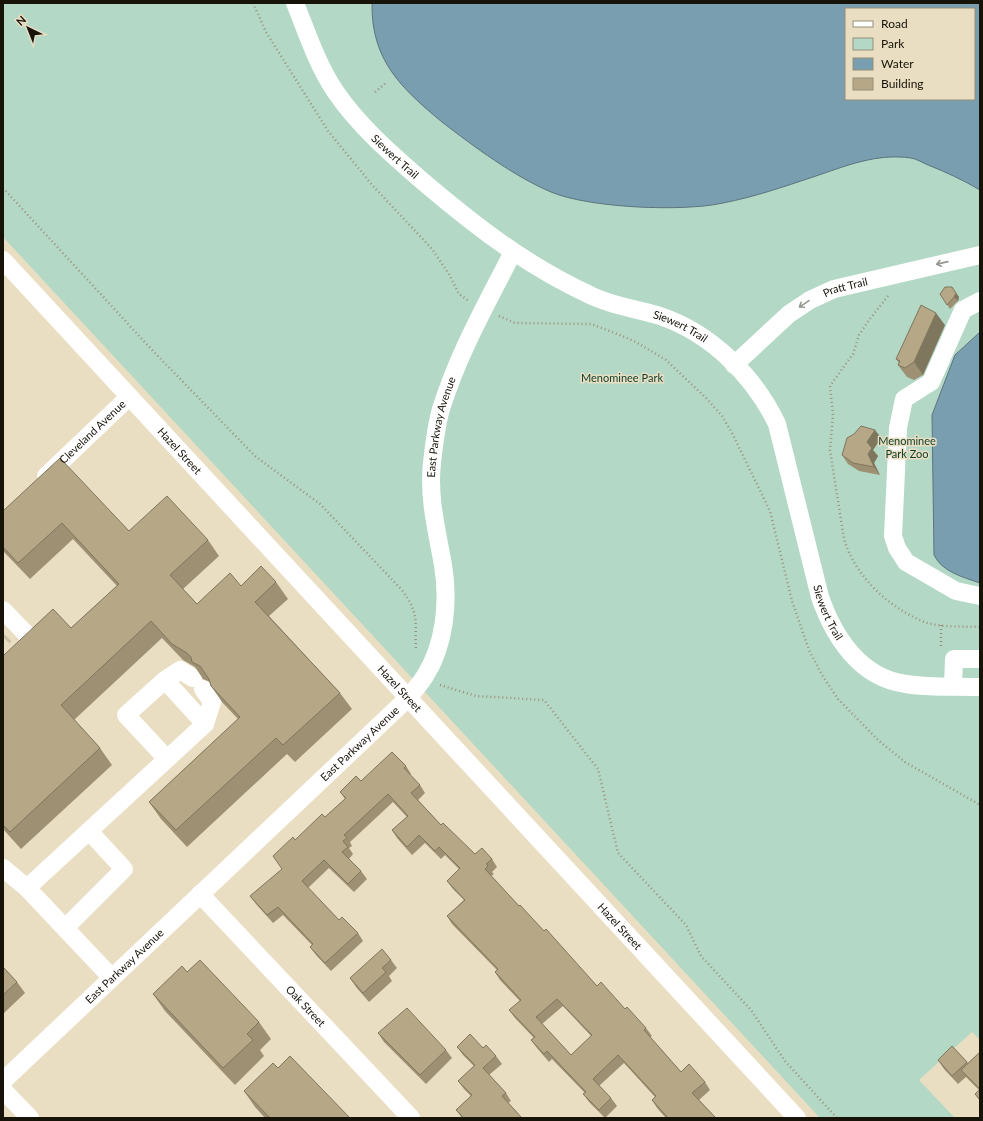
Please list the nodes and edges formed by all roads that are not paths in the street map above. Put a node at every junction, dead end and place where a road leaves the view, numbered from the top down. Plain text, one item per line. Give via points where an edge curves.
1 (295, 3) edge
2 (513, 252) junction
3 (980, 255) edge
4 (3, 260) edge
5 (980, 301) edge
6 (734, 365) junction
7 (129, 398) junction
8 (32, 490) edge
9 (980, 596) edge
10 (3, 610) edge
11 (32, 640) edge
12 (980, 659) edge
13 (165, 680) junction
14 (953, 686) junction
15 (980, 687) edge
16 (408, 698) junction
17 (205, 724) junction
18 (167, 759) junction
19 (89, 831) junction
20 (3, 868) edge
21 (27, 888) junction
22 (200, 894) junction
23 (64, 928) junction
24 (112, 978) junction
25 (3, 1081) edge
26 (3, 1090) edge
27 (30, 1118) edge
28 (411, 1118) edge
29 (797, 1118) edge

1 - 2 street, Siewert Trail via 322,69 367,131 460,213
2 - 6 street, Siewert Trail via 590,295 685,326 708,341
2 - 16 street, East Parkway Avenue via 459,360 440,410 431,489 443,567 443,624 436,652 427,671
3 -> 6 street, Pratt Trail via 834,290 810,300 789,314
4 - 7 street, Hazel Street
5 - 9 street via 963,310 931,382 904,399 898,428 893,536 906,562 956,591
6 - 14 street, Siewert Trail via 754,385 777,424 820,597 839,639 850,654 882,677 906,684
7 - 8 street, Cleveland Avenue
7 - 16 street, Hazel Street
10 - 11 street via 11,629
12 - 14 street via 954,659
13 - 17 street
13 - 17 street via 180,670 198,684 212,702
13 - 18 street via 126,715
14 - 15 street, Siewert Trail
16 - 22 street, East Parkway Avenue
16 - 29 street, Hazel Street
17 - 18 street
18 - 19 street
19 - 21 street
19 - 23 street via 124,869
20 - 21 street
21 - 23 street
22 - 24 street, East Parkway Avenue
22 - 28 street, Oak Street
23 - 24 street
24 - 25 street, East Parkway Avenue
26 - 27 street

